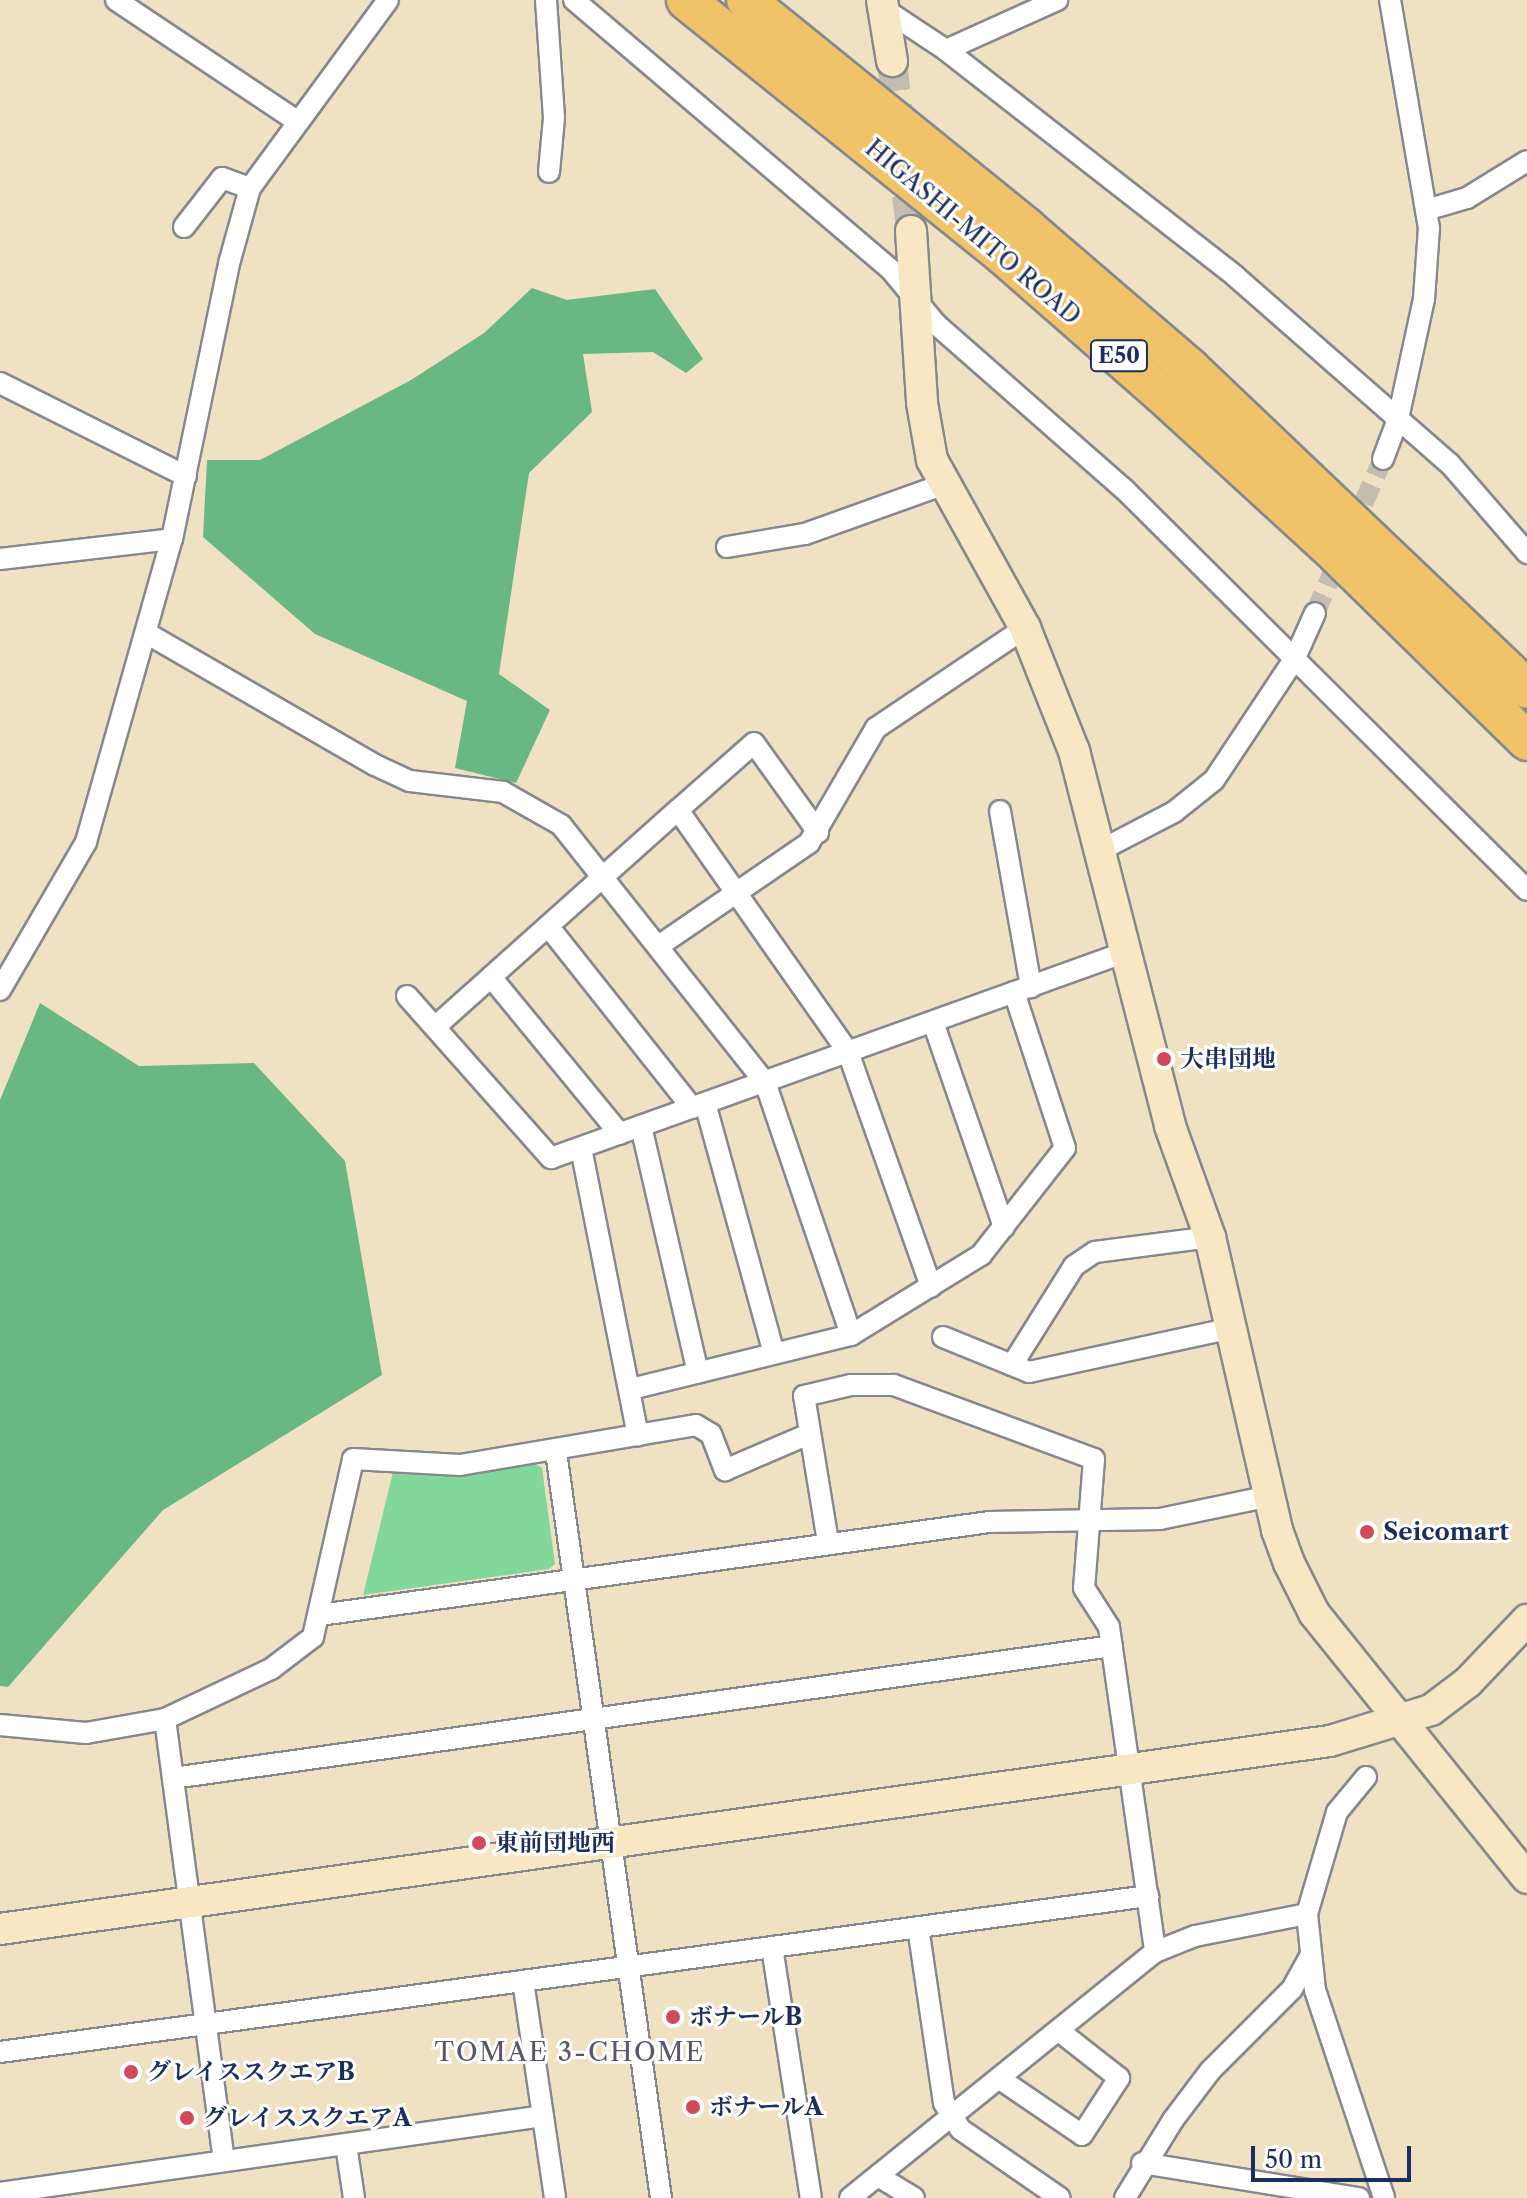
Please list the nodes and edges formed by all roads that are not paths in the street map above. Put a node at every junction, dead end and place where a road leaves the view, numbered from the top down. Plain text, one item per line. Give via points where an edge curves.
1 (116, 0) edge
2 (388, 0) edge
3 (546, 0) edge
4 (574, 0) edge
5 (686, 0) edge
6 (746, 0) edge
7 (1057, 0) edge
8 (1390, 0) edge
9 (879, 3) edge
10 (946, 50) junction
11 (892, 61) tunnel mouth
12 (298, 122) junction
13 (1527, 161) edge
14 (549, 172) dead end
15 (250, 188) junction
16 (1426, 210) junction
17 (184, 227) dead end
18 (911, 231) tunnel mouth
19 (916, 300) junction
20 (0, 383) edge
21 (1398, 419) junction
22 (1383, 459) tunnel mouth
23 (186, 476) junction
24 (945, 484) junction
25 (172, 539) junction
26 (727, 547) dead end
27 (1527, 553) edge
28 (0, 559) edge
29 (1315, 613) tunnel mouth
30 (1025, 628) junction
31 (148, 634) junction
32 (1295, 658) junction
33 (1527, 689) edge
34 (1527, 741) edge
35 (678, 810) junction
36 (1000, 811) dead end
37 (818, 832) junction
38 (1101, 850) junction
39 (606, 875) junction
40 (1527, 890) edge
41 (737, 893) junction
42 (548, 926) junction
43 (660, 945) junction
44 (1126, 952) junction
45 (491, 977) junction
46 (0, 990) edge
47 (1023, 990) junction
48 (407, 996) dead end
49 (933, 1022) junction
50 (435, 1027) junction
51 (848, 1052) junction
52 (765, 1082) junction
53 (699, 1106) junction
54 (641, 1126) junction
55 (620, 1134) junction
56 (581, 1148) junction
57 (1004, 1227) junction
58 (1210, 1237) junction
59 (931, 1287) junction
60 (1232, 1328) junction
61 (851, 1335) junction
62 (943, 1337) dead end
63 (774, 1354) junction
64 (1012, 1365) junction
65 (698, 1372) junction
66 (631, 1389) junction
67 (809, 1434) junction
68 (638, 1435) junction
69 (556, 1452) junction
70 (1270, 1496) junction
71 (1090, 1520) junction
72 (828, 1542) junction
73 (574, 1578) junction
74 (320, 1615) junction
75 (1527, 1620) edge
76 (1112, 1646) junction
77 (165, 1719) junction
78 (594, 1719) junction
79 (1402, 1722) junction
80 (0, 1725) edge
81 (1130, 1771) junction
82 (1366, 1777) dead end
83 (173, 1778) junction
84 (613, 1843) junction
85 (1527, 1878) edge
86 (1148, 1896) junction
87 (190, 1903) junction
88 (1307, 1914) junction
89 (918, 1927) junction
90 (0, 1929) edge
91 (772, 1947) junction
92 (1155, 1952) junction
93 (1311, 1955) junction
94 (630, 1966) junction
95 (523, 1981) junction
96 (206, 2025) junction
97 (1059, 2031) junction
98 (0, 2052) edge
99 (1000, 2079) junction
100 (543, 2116) junction
101 (952, 2117) junction
102 (346, 2145) junction
103 (224, 2161) junction
104 (1142, 2163) junction
105 (878, 2176) junction
106 (0, 2193) edge
107 (354, 2198) edge
108 (555, 2198) edge
109 (661, 2198) edge
110 (811, 2198) edge
111 (850, 2198) edge
112 (914, 2198) edge
113 (1060, 2198) edge
114 (1125, 2198) edge
115 (1359, 2198) edge
116 (1384, 2198) edge

1 - 12 street
2 - 12 street
3 - 14 street via 554,118
4 - 19 street via 813,201 892,271
5 - 34 highway, HIGASHI-MITO ROAD / E50 via 931,195 1162,394 1327,545
6 - 33 highway, HIGASHI-MITO ROAD / E50 via 1190,368
7 - 10 street
8 - 16 street
9 - 10 street
9 - 11 street
10 - 21 street via 1235,276
12 - 15 street
13 - 16 street via 1467,198
15 - 17 street via 222,178
15 - 23 street
16 - 21 street via 1424,299
18 - 19 street
19 - 24 street via 926,436
19 - 32 street via 936,324 1123,488
20 - 23 street
21 - 22 street
21 - 27 street via 1450,464
23 - 25 street
24 - 26 street via 805,534
24 - 30 street
25 - 28 street
25 - 31 street
29 - 32 street
30 - 37 street via 876,728
30 - 38 street via 1074,751
31 - 39 street via 410,781 503,792 561,825
31 - 46 street via 86,842
32 - 38 street via 1214,780 1174,812
32 - 40 street
35 - 37 street via 754,743
35 - 39 street
35 - 41 street
36 - 47 street
37 - 41 street
38 - 44 street
39 - 42 street
39 - 43 street
41 - 43 street
41 - 51 street
42 - 45 street
42 - 53 street
43 - 52 street
44 - 47 street
44 - 58 street via 1170,1126
45 - 50 street
45 - 55 street
47 - 49 street
47 - 57 street via 1065,1148
48 - 50 street
49 - 51 street
49 - 57 street
50 - 56 street via 551,1158
51 - 52 street
51 - 59 street
52 - 53 street
52 - 61 street
53 - 54 street
53 - 63 street
54 - 55 street
54 - 65 street
55 - 56 street
56 - 66 street
57 - 59 street via 981,1255
58 - 60 street
58 - 64 street via 1095,1252 1074,1266
59 - 61 street
60 - 64 street via 1029,1372
60 - 70 street
61 - 63 street
62 - 64 street
63 - 65 street
65 - 66 street
66 - 68 street
67 - 68 street via 725,1470 711,1434 696,1425
67 - 71 street via 804,1396 851,1385 894,1385 934,1397 1094,1459
67 - 72 street
68 - 69 street
69 - 73 street
69 - 74 street via 460,1465 353,1459
70 - 71 street via 1160,1519
70 - 79 street via 1285,1552 1314,1613
71 - 72 street via 989,1522
71 - 76 street via 1084,1588 1109,1627
72 - 73 street
73 - 74 street
73 - 78 street
74 - 77 street via 313,1637 271,1669
75 - 79 street via 1468,1682 1431,1710
76 - 78 street
76 - 81 street
77 - 80 street via 86,1733
77 - 83 street
78 - 83 street
78 - 84 street
79 - 81 street via 1330,1741
79 - 85 street
81 - 84 street
81 - 86 street
82 - 88 street via 1337,1812
83 - 87 street
84 - 87 street
84 - 94 street
86 - 89 street
86 - 92 street
87 - 90 street
87 - 96 street
88 - 92 street via 1195,1936
88 - 93 street
89 - 91 street
89 - 101 street via 944,2103
91 - 94 street
91 - 110 street
92 - 97 street
93 - 104 street via 1292,1989 1210,2071
93 - 116 street via 1315,1990
94 - 95 street
94 - 109 street
95 - 96 street
95 - 100 street
96 - 98 street
96 - 103 street
97 - 99 street
97 - 99 street via 1119,2078 1082,2135
99 - 101 street
100 - 102 street
100 - 108 street
101 - 105 street
101 - 113 street via 960,2129
102 - 103 street
102 - 107 street
103 - 106 street
104 - 114 street
104 - 115 street
105 - 111 street
105 - 112 street

